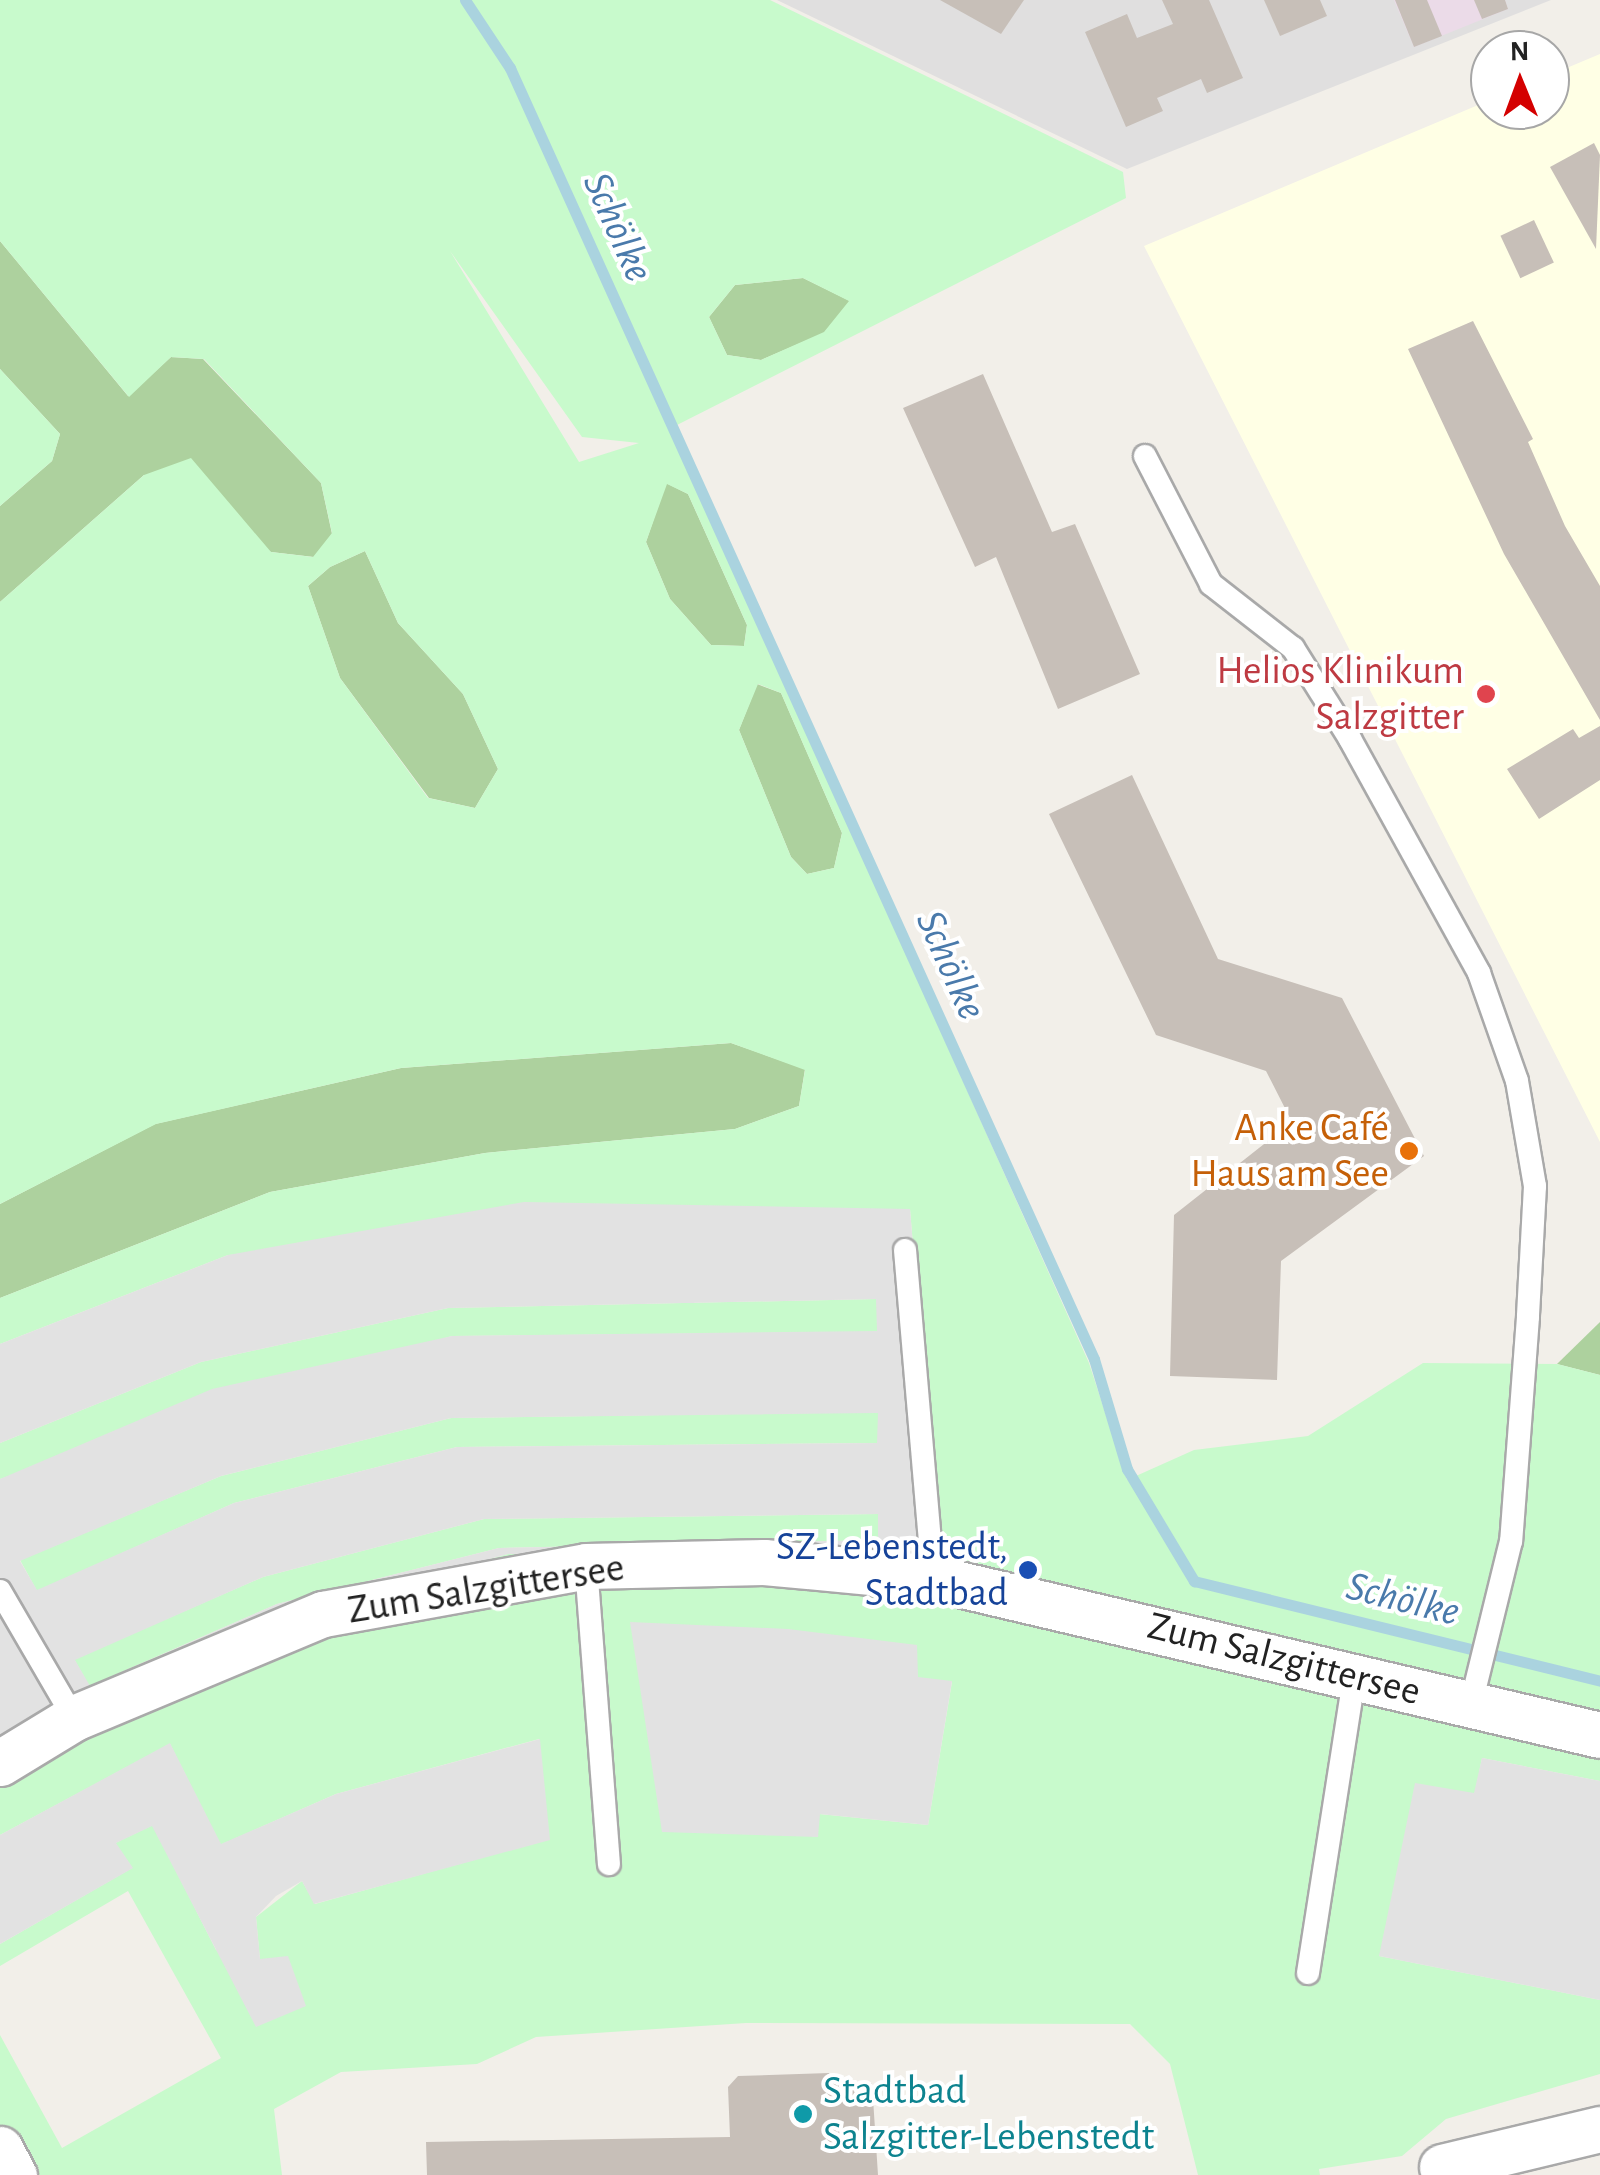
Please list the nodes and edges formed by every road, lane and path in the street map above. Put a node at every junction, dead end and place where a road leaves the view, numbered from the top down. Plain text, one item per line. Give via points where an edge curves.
1 (1145, 456) dead end
2 (905, 1250) dead end
3 (586, 1566) junction
4 (933, 1578) junction
5 (0, 1590) edge
6 (1354, 1679) junction
7 (1475, 1688) junction
8 (74, 1718) junction
9 (1600, 1734) edge
10 (0, 1763) edge
11 (608, 1864) dead end
12 (1308, 1973) dead end
13 (1600, 2129) edge
14 (0, 2149) edge
15 (1442, 2168) dead end
16 (14, 2175) edge

1 - 7 lane, Zum Salzgittersee via 1211,584 1293,648 1350,739 1479,972 1516,1081 1535,1186 1510,1541
2 - 4 lane
3 - 4 street, Zum Salzgittersee via 764,1562
3 - 8 street, Zum Salzgittersee via 322,1614
3 - 11 lane
4 - 6 street, Zum Salzgittersee
5 - 8 lane
6 - 7 street, Zum Salzgittersee
6 - 12 lane
7 - 9 street, Zum Salzgittersee
8 - 10 street, Zum Salzgittersee
13 - 15 street
14 - 16 street

